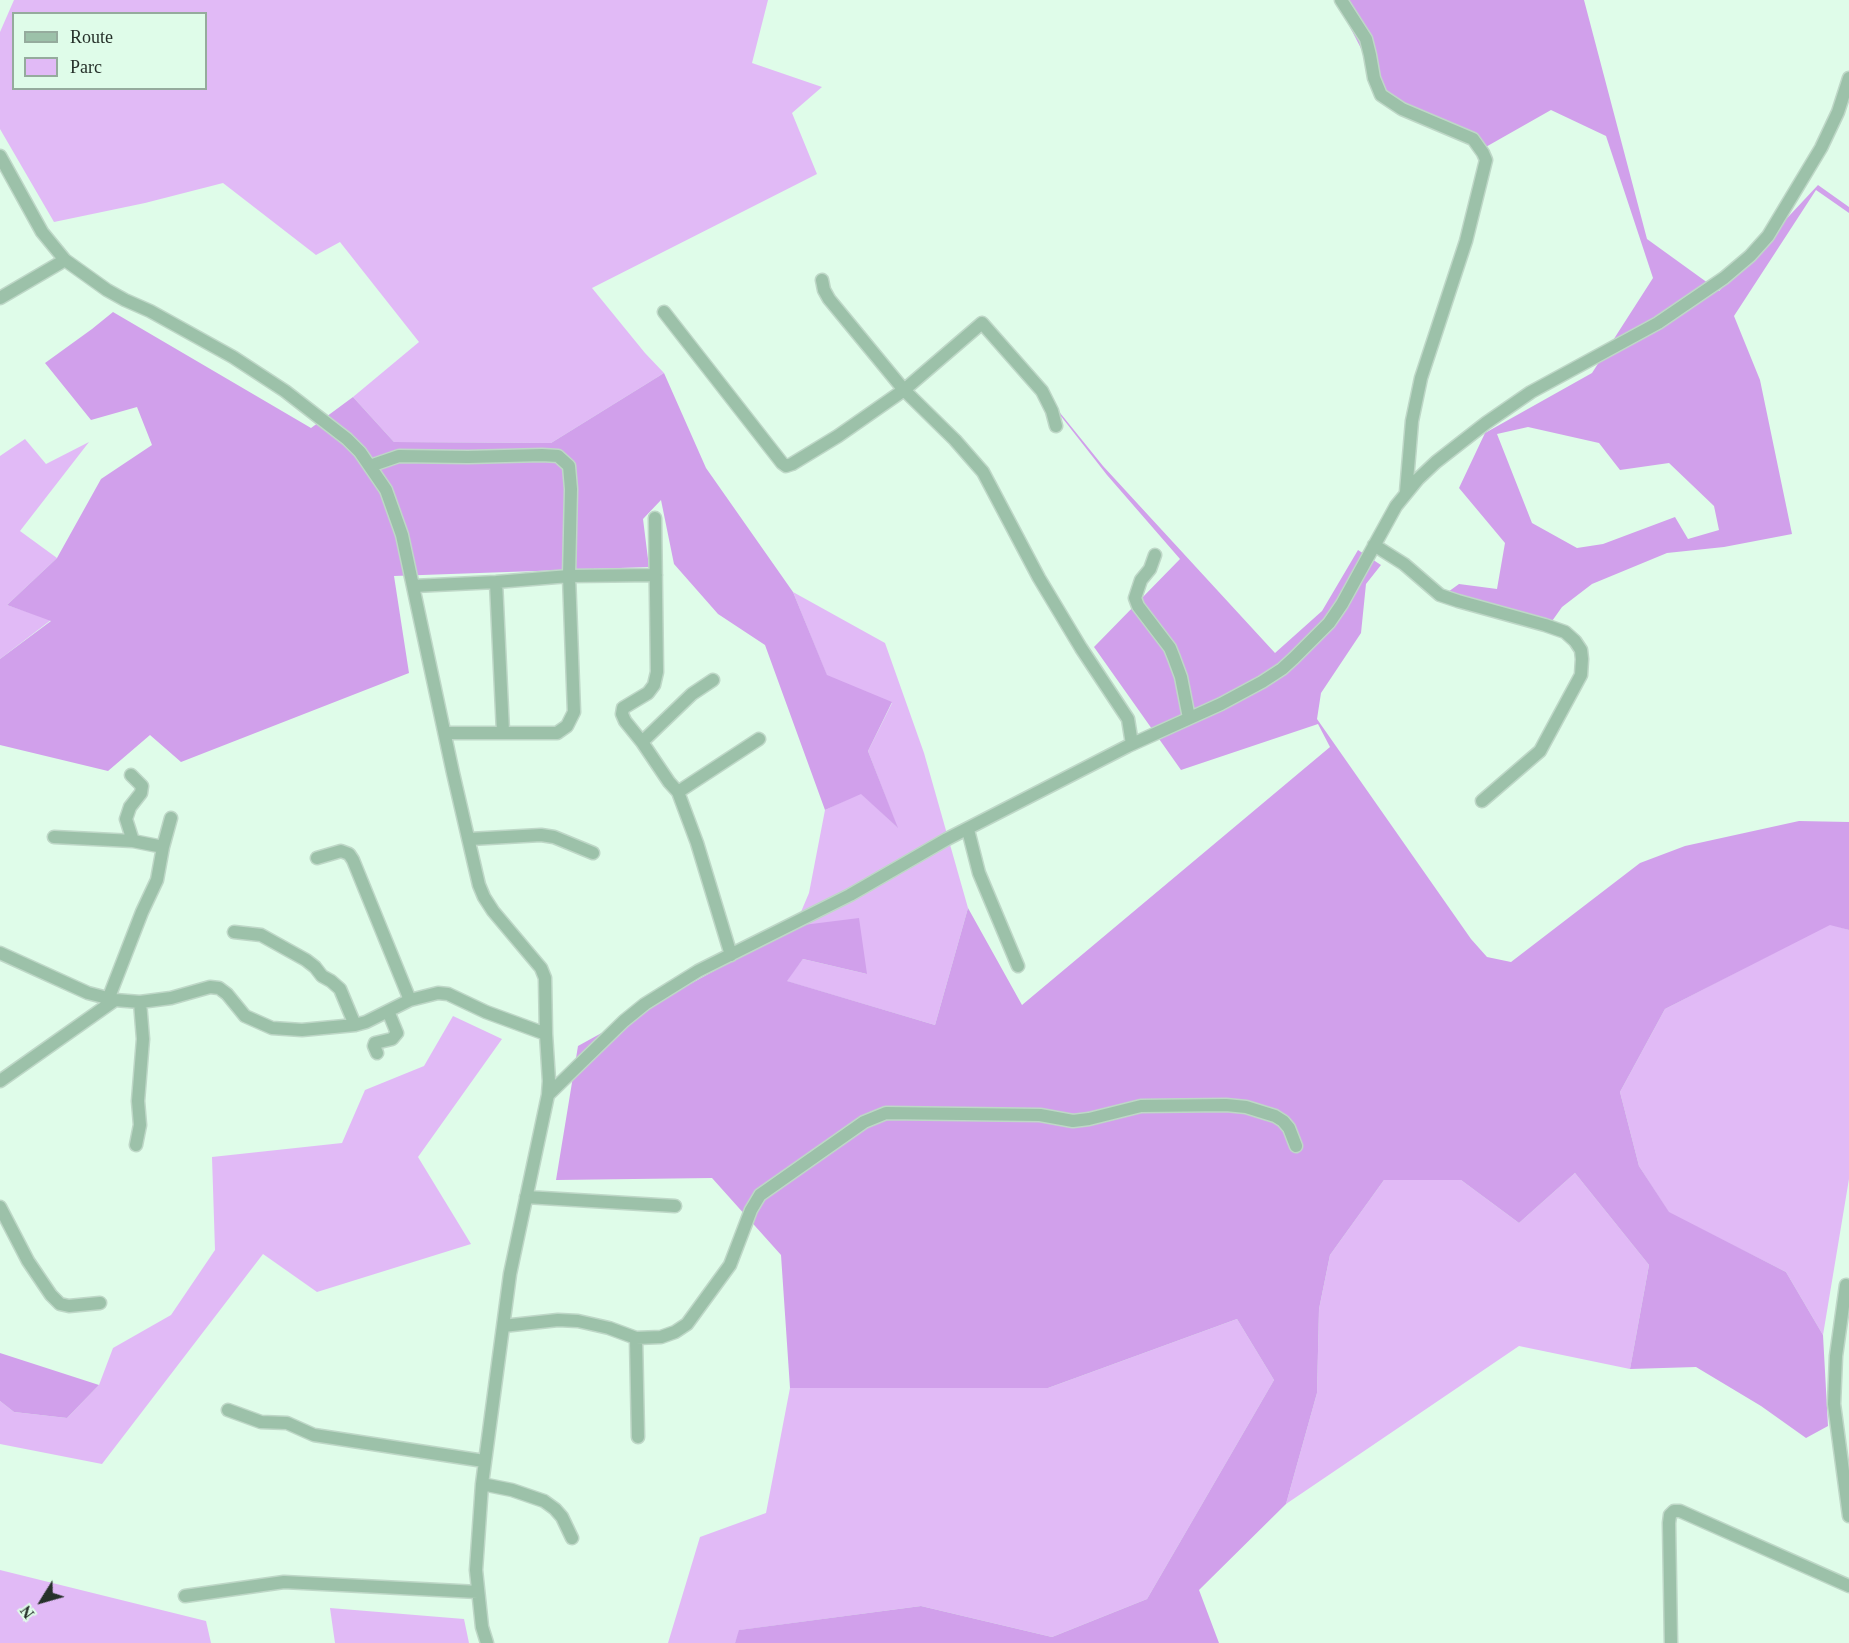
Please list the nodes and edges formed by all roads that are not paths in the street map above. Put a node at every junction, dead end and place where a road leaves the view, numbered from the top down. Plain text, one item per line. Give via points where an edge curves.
1 (1341, 0) edge
2 (1849, 78) edge
3 (0, 156) edge
4 (65, 260) junction
5 (822, 280) dead end
6 (0, 298) edge
7 (664, 312) dead end
8 (904, 390) junction
9 (1056, 426) dead end
10 (370, 466) junction
11 (1406, 492) junction
12 (655, 518) dead end
13 (1374, 544) junction
14 (1155, 555) dead end
15 (656, 575) junction
16 (569, 576) junction
17 (496, 582) junction
18 (414, 586) junction
19 (713, 680) dead end
20 (1189, 718) junction
21 (502, 732) junction
22 (444, 733) junction
23 (759, 739) dead end
24 (642, 742) junction
25 (1132, 744) junction
26 (131, 775) dead end
27 (678, 792) junction
28 (1482, 801) dead end
29 (171, 818) dead end
30 (968, 830) junction
31 (54, 837) dead end
32 (470, 839) junction
33 (133, 841) junction
34 (163, 847) junction
35 (593, 853) dead end
36 (316, 858) dead end
37 (234, 932) dead end
38 (0, 953) edge
39 (730, 955) junction
40 (1018, 966) dead end
41 (112, 998) junction
42 (410, 1000) junction
43 (140, 1002) junction
44 (388, 1011) junction
45 (355, 1025) junction
46 (546, 1034) junction
47 (377, 1053) dead end
48 (0, 1081) edge
49 (548, 1095) junction
50 (136, 1145) dead end
51 (1296, 1146) dead end
52 (526, 1197) junction
53 (675, 1206) dead end
54 (0, 1207) edge
55 (1846, 1285) dead end
56 (100, 1303) dead end
57 (503, 1326) junction
58 (636, 1338) junction
59 (228, 1410) dead end
60 (638, 1437) dead end
61 (484, 1461) junction
62 (482, 1484) junction
63 (1849, 1516) edge
64 (572, 1538) dead end
65 (1849, 1586) edge
66 (478, 1592) junction
67 (185, 1596) dead end
68 (487, 1643) edge
69 (1671, 1643) edge

1 - 11 street via 1366,39 1381,95 1402,110 1473,140 1485,160 1466,241 1421,378 1412,421
2 - 11 street via 1821,148 1773,228 1750,256 1658,322 1558,375 1508,407 1436,462
3 - 4 street via 38,225
4 - 6 street
4 - 10 street via 107,290 232,357 285,391 347,439
5 - 8 street via 829,299
7 - 8 street via 786,466
8 - 9 street via 982,323 1042,391
8 - 25 street via 983,472 1039,578 1128,719
10 - 16 street via 399,456 558,456 569,466
10 - 18 street via 386,490
11 - 13 street
12 - 15 street
13 - 20 street via 1329,623 1294,658 1262,682
13 - 28 street via 1440,595 1565,632 1581,650 1581,675 1540,751
14 - 20 street via 1135,598 1170,648 1181,677
15 - 16 street
15 - 24 street via 654,685 623,708 622,714
16 - 17 street
16 - 21 street via 574,712 567,726 557,733
17 - 18 street
17 - 21 street
18 - 22 street
19 - 24 street via 692,694
20 - 25 street
21 - 22 street
22 - 32 street
23 - 27 street
24 - 27 street
25 - 30 street
26 - 33 street via 142,786 126,819
27 - 39 street
29 - 34 street
30 - 39 street
30 - 40 street via 979,873
31 - 33 street
32 - 35 street via 541,835
32 - 46 street via 484,897 545,978
33 - 34 street
34 - 41 street via 157,880
36 - 42 street via 341,851 353,860
37 - 45 street via 261,935 315,967 340,989
38 - 41 street via 88,993
39 - 49 street via 645,1004
41 - 43 street
41 - 48 street
42 - 44 street
42 - 46 street via 448,994
43 - 45 street via 210,987 227,994 245,1016 272,1028 302,1030
43 - 50 street via 143,1039
44 - 45 street
44 - 47 street via 397,1034 375,1043
46 - 49 street
49 - 52 street
51 - 58 street via 1289,1128 1275,1116 1226,1105 1141,1106 1073,1120 1040,1115 886,1113 864,1122 764,1191 753,1206 730,1265 687,1324 661,1337
52 - 53 street
52 - 57 street
54 - 56 street via 28,1261 60,1304
55 - 63 street via 1834,1404
57 - 58 street via 578,1321
57 - 61 street
58 - 60 street
59 - 61 street via 261,1422 287,1423 314,1435
61 - 62 street
62 - 64 street via 544,1501 562,1517
62 - 66 street
65 - 69 street via 1674,1511 1669,1522
66 - 67 street via 284,1582
66 - 68 street

